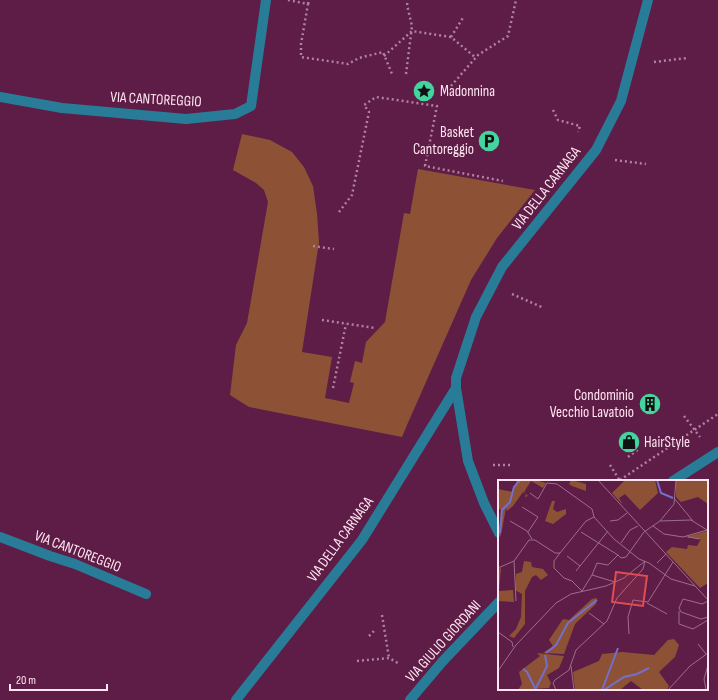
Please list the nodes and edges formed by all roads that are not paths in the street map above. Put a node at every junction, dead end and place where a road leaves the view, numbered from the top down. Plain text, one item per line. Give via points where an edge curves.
1 (266, 0) edge
2 (648, 0) edge
3 (0, 97) edge
4 (456, 388) junction
5 (718, 452) edge
6 (713, 459) edge
7 (675, 480) edge
8 (498, 531) edge
9 (0, 537) edge
10 (146, 594) dead end
11 (498, 603) edge
12 (236, 700) edge
13 (410, 700) edge

1 - 3 street, VIA CANTOREGGIO via 251,106 234,114 186,119 62,108
2 - 4 street, VIA DELLA CARNAGA via 621,101 596,150 502,267 476,317 456,378
4 - 8 street, VIA DELLA CARNAGA via 468,461 484,504
4 - 12 street, VIA DELLA CARNAGA via 362,540
5 - 6 street
6 - 7 street
9 - 10 street, VIA CANTOREGGIO via 75,564
11 - 13 street, VIA GIULIO GIORDANI

